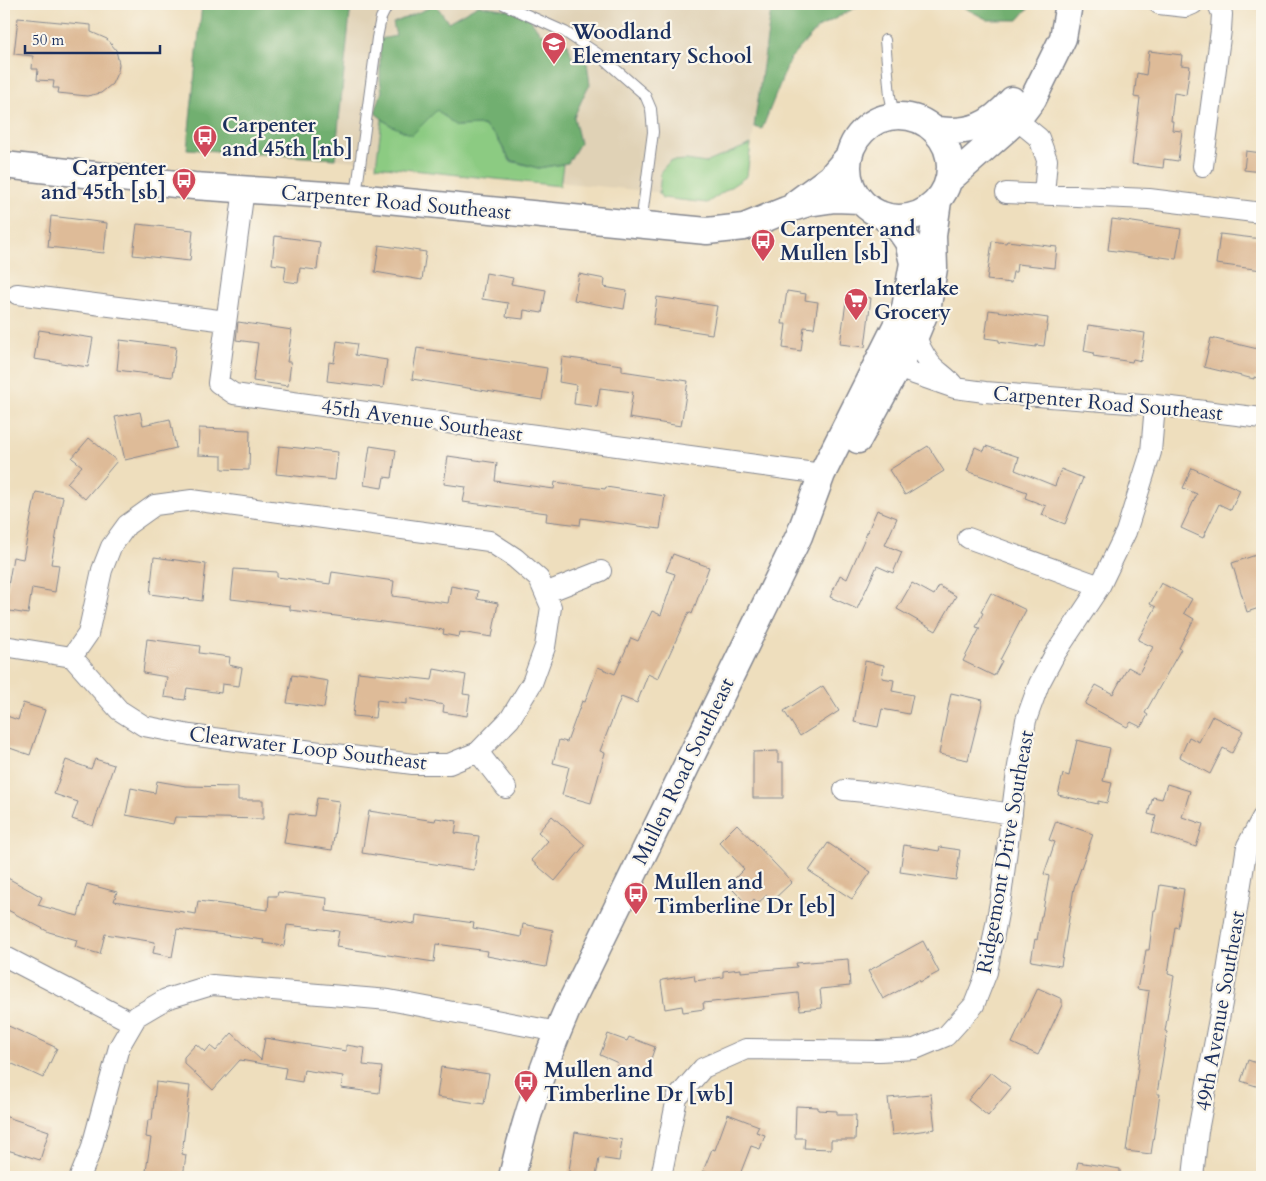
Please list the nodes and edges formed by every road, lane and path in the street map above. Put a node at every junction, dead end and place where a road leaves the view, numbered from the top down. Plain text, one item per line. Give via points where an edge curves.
1 (388, 4) edge
2 (504, 4) edge
3 (1068, 4) edge
4 (1159, 4) edge
5 (1193, 4) edge
6 (1218, 4) edge
7 (885, 40) dead end
8 (894, 115) junction
9 (1017, 120) junction
10 (936, 130) junction
11 (849, 156) junction
12 (4, 166) edge
13 (1203, 166) dead end
14 (244, 190) junction
15 (943, 191) junction
16 (1006, 193) dead end
17 (1044, 195) junction
18 (356, 197) junction
19 (870, 207) junction
20 (786, 210) junction
21 (1262, 213) edge
22 (640, 225) junction
23 (18, 294) dead end
24 (905, 308) junction
25 (226, 320) junction
26 (916, 334) junction
27 (897, 368) junction
28 (955, 388) junction
29 (1155, 405) junction
30 (1262, 418) edge
31 (822, 474) junction
32 (799, 536) junction
33 (968, 538) dead end
34 (601, 571) dead end
35 (1100, 586) junction
36 (545, 593) junction
37 (4, 646) edge
38 (72, 657) junction
39 (478, 752) junction
40 (506, 788) dead end
41 (844, 790) dead end
42 (1012, 814) junction
43 (1262, 818) edge
44 (4, 956) edge
45 (133, 1023) junction
46 (558, 1032) junction
47 (80, 1177) edge
48 (512, 1177) edge
49 (661, 1177) edge
50 (1193, 1177) edge

1 - 18 lane via 377,38
2 - 22 lane via 565,32 598,54 645,95 651,109 653,132
3 - 9 street via 1063,38 1034,99
3 - 10 street via 1019,92 1002,112 990,121 966,130
4 - 5 street via 1186,7
6 - 13 street via 1222,14 1221,31
7 - 8 lane
8 - 10 street via 921,120
8 - 11 street via 868,125 856,139
9 - 15 street
9 - 17 street via 1039,138 1048,160
10 - 15 street via 949,153 951,167
11 - 19 street via 853,190
11 - 20 street, Carpenter Road Southeast via 830,178
12 - 14 street, Carpenter Road Southeast
14 - 18 street, Carpenter Road Southeast
14 - 25 street, 45th Avenue Southeast
15 - 19 street via 923,212 906,218 889,217
15 - 26 street, Mullen Road Southeast via 933,236 932,284
16 - 17 street
17 - 21 street via 1149,199
18 - 22 street, Carpenter Road Southeast
19 - 20 street, Carpenter Road Southeast via 835,199
19 - 24 street, Mullen Road Southeast via 900,229 908,242 912,264
20 - 22 street, Carpenter Road Southeast via 744,227 714,231
23 - 25 street
24 - 27 street via 895,357
24 - 31 street, Mullen Road Southeast
25 - 31 street, 45th Avenue Southeast via 218,383 234,394
26 - 27 street, Mullen Road Southeast
26 - 28 street via 931,364
27 - 28 street, Carpenter Road Southeast
27 - 32 street, Mullen Road Southeast via 830,492
28 - 29 street, Carpenter Road Southeast
29 - 30 street, Carpenter Road Southeast
29 - 35 street, Ridgemont Drive Southeast via 1151,452 1142,486 1126,532
31 - 32 street, Mullen Road Southeast
32 - 46 street, Mullen Road Southeast
33 - 35 street
34 - 36 street
35 - 42 street, Ridgemont Drive Southeast via 1039,684 1026,720
36 - 38 street, Clearwater Loop Southeast via 539,579 489,541 192,500 174,502 155,505 127,526 111,547 102,570 88,634
36 - 39 street, Clearwater Loop Southeast via 551,607 545,648 532,683 510,719
37 - 38 street
38 - 39 street, Clearwater Loop Southeast via 119,710 144,726 190,735 414,764 449,764
39 - 40 street
41 - 42 street
42 - 49 street, Ridgemont Drive Southeast via 987,972 974,1006 946,1036 915,1049 746,1049 703,1068 677,1098
43 - 50 street, 49th Avenue Southeast via 1248,846 1198,1131
44 - 45 street
45 - 46 street via 137,1016 166,999 212,985 389,1000
45 - 47 street via 119,1047 91,1150
46 - 48 street, Mullen Road Southeast via 539,1079

